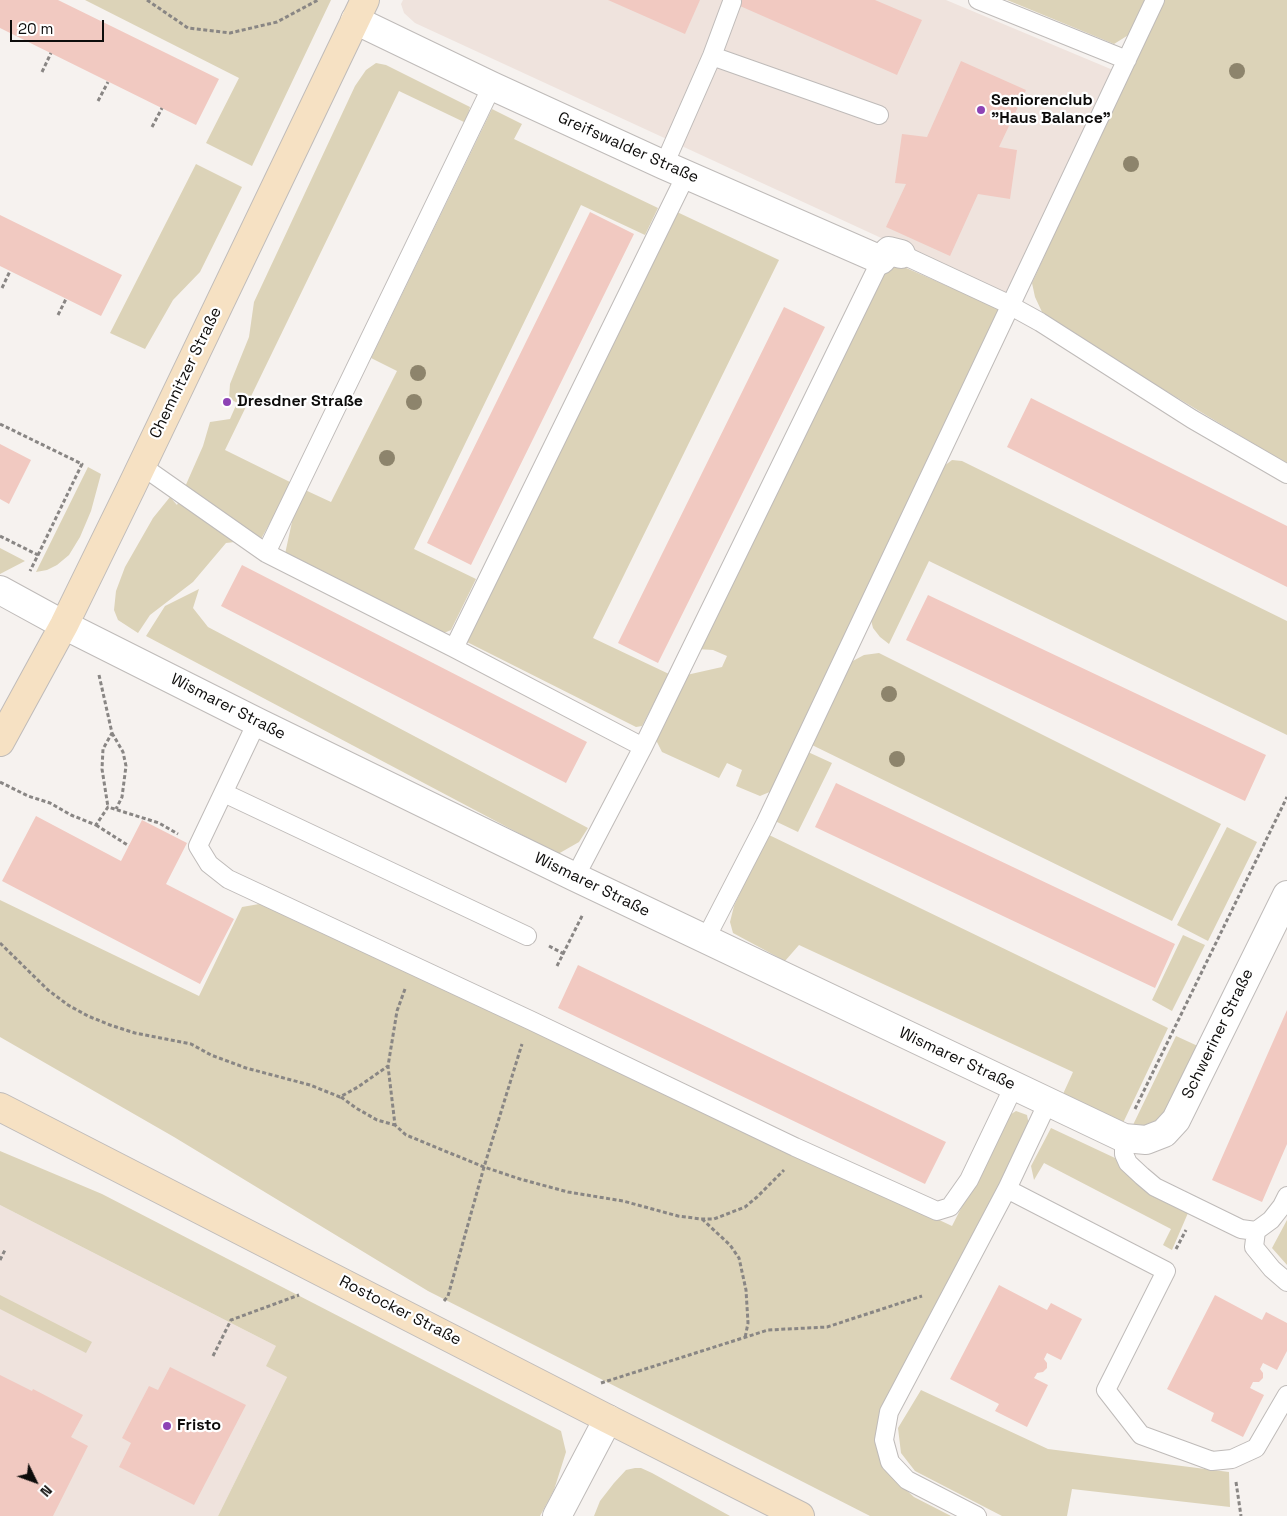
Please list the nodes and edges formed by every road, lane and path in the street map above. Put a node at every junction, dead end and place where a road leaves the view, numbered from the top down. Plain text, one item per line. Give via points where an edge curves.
1 (147, 0) edge
2 (318, 0) edge
3 (978, 0) edge
4 (1155, 0) edge
5 (732, 2) dead end
6 (360, 10) edge
7 (51, 53) dead end
8 (712, 56) junction
9 (1127, 60) junction
10 (42, 72) dead end
11 (108, 82) dead end
12 (492, 86) junction
13 (98, 101) dead end
14 (162, 108) dead end
15 (879, 115) dead end
16 (152, 127) dead end
17 (675, 170) junction
18 (891, 257) junction
19 (10, 272) dead end
20 (2, 288) dead end
21 (66, 298) dead end
22 (1010, 306) junction
23 (58, 315) dead end
24 (0, 424) edge
25 (142, 466) junction
26 (1287, 474) edge
27 (0, 536) edge
28 (266, 553) junction
29 (38, 555) junction
30 (8, 595) edge
31 (64, 625) junction
32 (106, 645) junction
33 (454, 648) junction
34 (257, 722) junction
35 (112, 733) junction
36 (0, 742) edge
37 (643, 747) junction
38 (0, 782) edge
39 (224, 793) junction
40 (1287, 797) edge
41 (108, 807) junction
42 (116, 809) junction
43 (96, 825) junction
44 (177, 833) dead end
45 (129, 846) dead end
46 (586, 882) junction
47 (1287, 895) edge
48 (527, 936) dead end
49 (705, 940) junction
50 (0, 943) edge
51 (413, 966) junction
52 (557, 966) dead end
53 (532, 1021) junction
54 (388, 1066) junction
55 (1014, 1086) junction
56 (340, 1097) junction
57 (1048, 1102) junction
58 (0, 1107) edge
59 (395, 1125) junction
60 (1124, 1138) junction
61 (795, 1147) junction
62 (484, 1167) junction
63 (1006, 1188) junction
64 (1287, 1196) edge
65 (1197, 1206) junction
66 (701, 1219) junction
67 (1256, 1231) junction
68 (5, 1250) dead end
69 (0, 1260) edge
70 (319, 1270) junction
71 (1166, 1271) junction
72 (1287, 1282) edge
73 (956, 1285) junction
74 (426, 1325) junction
75 (745, 1338) junction
76 (212, 1356) dead end
77 (562, 1394) junction
78 (1287, 1395) edge
79 (608, 1419) junction
80 (1232, 1459) junction
81 (557, 1516) edge
82 (800, 1516) edge
83 (977, 1516) edge
84 (1241, 1516) edge

1 - 2 path via 188,28 230,33 277,22
3 - 9 lane
4 - 9 lane
5 - 8 lane
6 - 12 street, Greifswalder Straße
6 - 25 street, Chemnitzer Straße
7 - 10 path
8 - 15 lane
8 - 17 lane
9 - 22 lane
11 - 13 path
12 - 17 street, Greifswalder Straße
12 - 28 lane
14 - 16 path
17 - 18 street, Greifswalder Straße
17 - 33 lane
18 - 22 lane
18 - 37 lane
19 - 20 path
21 - 23 path
22 - 26 lane
22 - 49 lane via 765,824
24 - 29 path via 82,464
25 - 28 lane
25 - 31 street, Chemnitzer Straße
27 - 29 path
28 - 33 lane
29 - 30 path
30 - 31 street
31 - 32 street, Wismarer Straße
31 - 36 street, Chemnitzer Straße
32 - 34 street, Wismarer Straße
32 - 35 path via 99,676
33 - 37 lane
34 - 39 lane
34 - 46 street, Wismarer Straße
35 - 41 path via 103,749 102,769
35 - 42 path via 123,752 126,766 122,797
37 - 46 lane
38 - 43 path
39 - 48 lane
39 - 51 lane via 198,846 209,864 228,879
40 - 60 path via 1131,1116
41 - 42 path
41 - 43 path
42 - 44 path via 159,823
43 - 45 path
46 - 49 street, Wismarer Straße
46 - 52 path
47 - 60 street, Schweriner Straße via 1176,1120 1164,1133 1146,1140
49 - 55 street, Wismarer Straße
50 - 56 path via 48,990 88,1016 136,1033 191,1044 246,1068 310,1085
51 - 53 lane
51 - 54 path via 397,1011
53 - 61 lane
53 - 62 path via 522,1043
54 - 56 path
54 - 59 path
55 - 57 street, Wismarer Straße
55 - 61 lane via 969,1180 950,1207 937,1211
56 - 59 path via 377,1120
57 - 60 street, Wismarer Straße
57 - 63 lane
58 - 70 street, Rostocker Straße
59 - 62 path via 406,1135
60 - 65 lane via 1124,1154 1142,1176 1155,1186
61 - 66 path via 782,1173 745,1207 714,1219
62 - 66 path via 568,1192
62 - 74 path via 448,1296
63 - 71 lane
63 - 73 lane
64 - 67 lane via 1271,1220
65 - 67 lane via 1241,1229
65 - 71 path
66 - 75 path via 730,1245 739,1258 746,1290 748,1323
67 - 72 lane via 1254,1247
68 - 69 path
70 - 74 street, Rostocker Straße
70 - 76 path via 307,1292 231,1320
71 - 80 lane via 1106,1390 1141,1435 1212,1461
73 - 75 path via 827,1326 768,1330
73 - 83 lane via 889,1412 884,1440 890,1462 907,1480
74 - 77 street, Rostocker Straße
75 - 77 path
77 - 79 street, Rostocker Straße
78 - 80 lane via 1256,1448
79 - 81 street
79 - 82 street, Rostocker Straße
80 - 84 path

